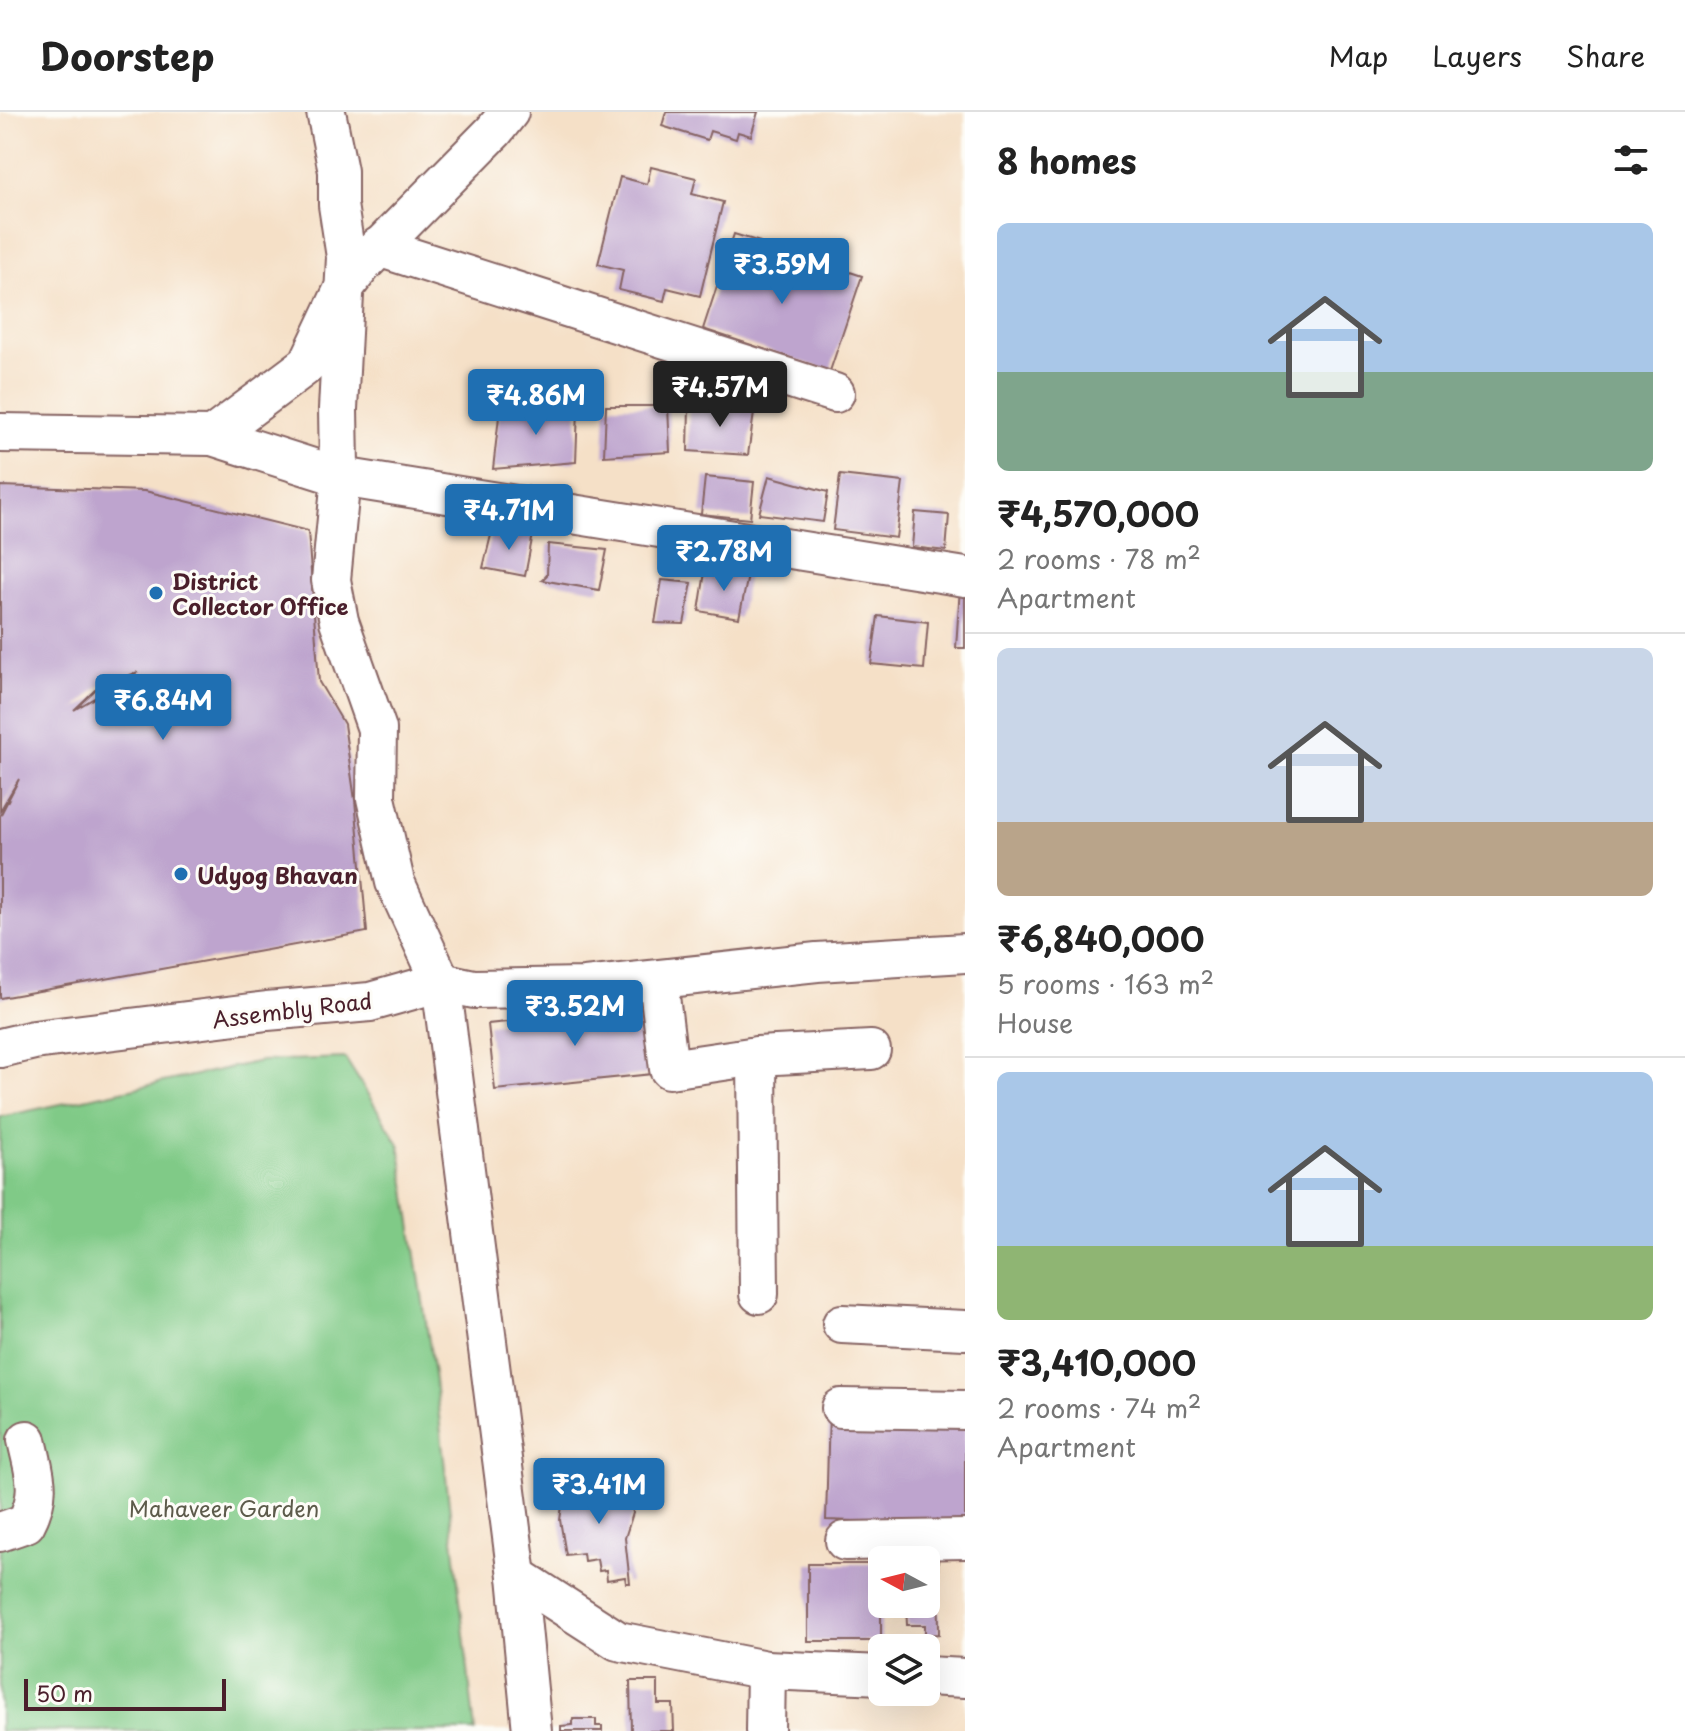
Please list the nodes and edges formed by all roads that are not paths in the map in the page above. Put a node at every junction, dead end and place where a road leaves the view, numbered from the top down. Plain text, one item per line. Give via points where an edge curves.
1 (326, 112) edge
2 (509, 112) edge
3 (378, 247) junction
4 (344, 288) junction
5 (835, 393) dead end
6 (0, 433) edge
7 (212, 436) junction
8 (341, 477) junction
9 (965, 577) edge
10 (965, 953) edge
11 (658, 980) junction
12 (441, 982) junction
13 (0, 1048) edge
14 (871, 1050) dead end
15 (757, 1056) junction
16 (759, 1294) dead end
17 (842, 1324) dead end
18 (965, 1330) edge
19 (841, 1408) dead end
20 (965, 1410) edge
21 (27, 1440) dead end
22 (0, 1532) edge
23 (965, 1539) edge
24 (845, 1541) dead end
25 (517, 1576) junction
26 (766, 1670) junction
27 (868, 1674) edge
28 (940, 1677) edge
29 (965, 1678) edge
30 (532, 1731) edge
31 (765, 1731) edge

1 - 4 street via 338,171
2 - 3 street
3 - 4 street
3 - 5 street
4 - 7 street via 308,364
4 - 8 street via 338,409
6 - 7 street
7 - 8 street
8 - 9 street
8 - 12 street via 331,580 339,621 377,729 376,798 395,882
10 - 11 street, Assembly Road via 817,962
11 - 12 street, Assembly Road via 474,989
11 - 15 street via 669,1069
12 - 13 street, Assembly Road via 370,1002
12 - 25 street
14 - 15 street
15 - 16 street
17 - 18 street
19 - 20 street
21 - 22 street via 38,1490 35,1506 26,1523
23 - 24 street
25 - 26 street via 618,1641
25 - 30 street
26 - 27 street
26 - 31 street
28 - 29 street

